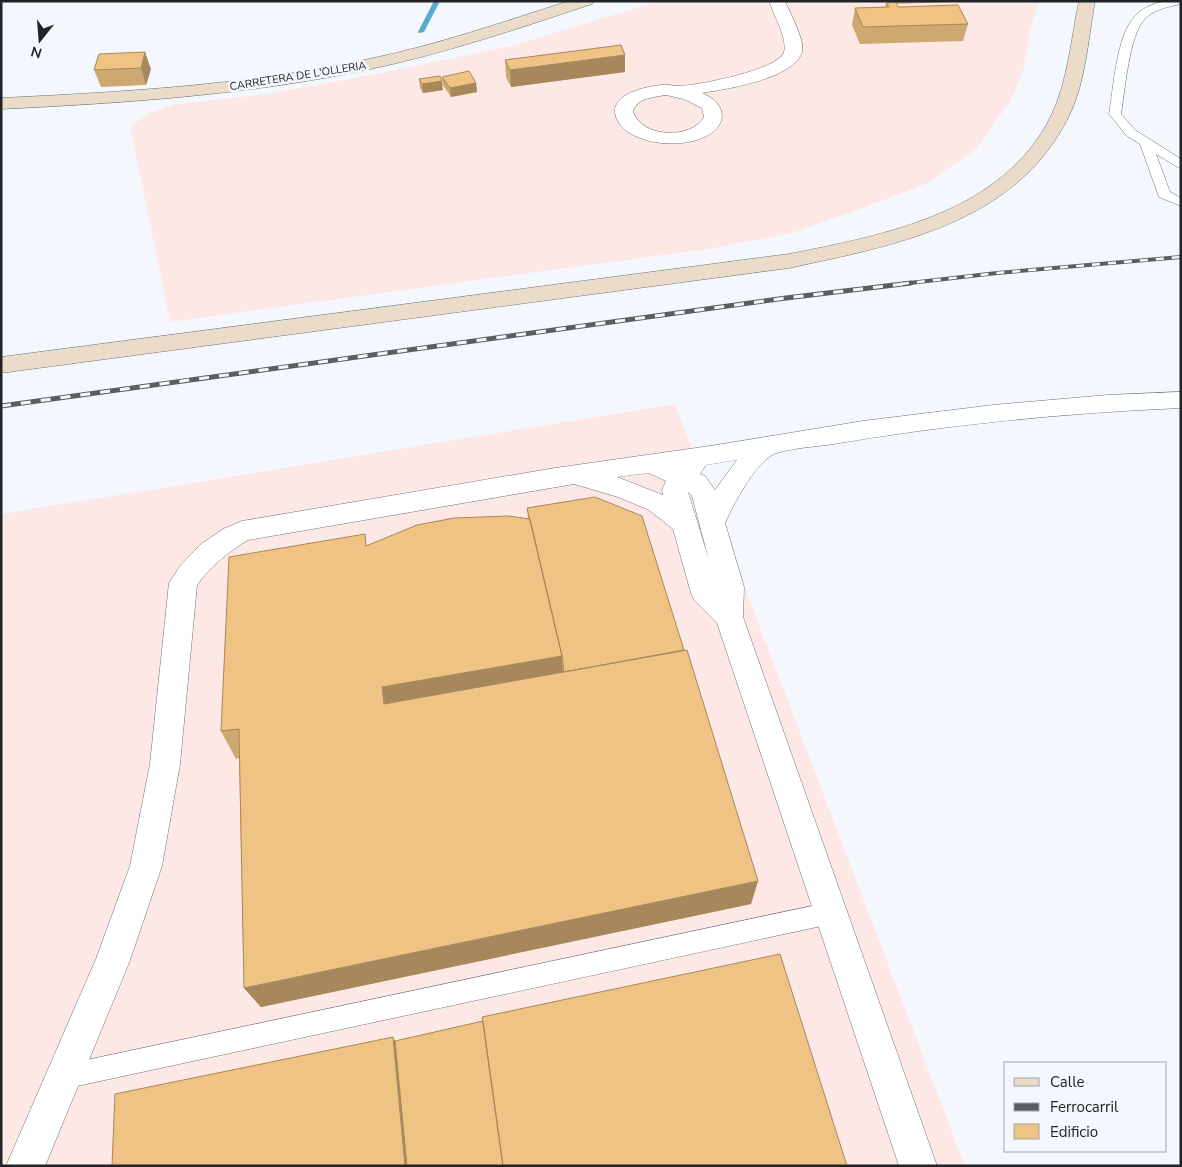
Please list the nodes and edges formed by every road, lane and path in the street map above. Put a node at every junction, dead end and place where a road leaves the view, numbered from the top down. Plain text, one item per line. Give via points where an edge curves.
1 (586, 1) edge
2 (776, 1) edge
3 (1181, 1) edge
4 (1084, 6) edge
5 (735, 82) junction
6 (682, 92) junction
7 (1, 104) edge
8 (712, 109) junction
9 (1146, 142) junction
10 (1181, 165) edge
11 (1181, 202) edge
12 (1, 365) edge
13 (1181, 400) edge
14 (766, 445) junction
15 (710, 455) junction
16 (651, 463) junction
17 (573, 475) junction
18 (681, 476) junction
19 (713, 521) junction
20 (683, 522) junction
21 (729, 617) junction
22 (831, 913) junction
23 (63, 1077) junction
24 (25, 1166) edge
25 (918, 1166) edge

1 - 7 main road, CARRETERA DE L'OLLERIA via 421,52 318,75 155,96
2 - 5 street via 794,46 791,56 779,66
3 - 9 lane via 1159,5 1138,18 1130,35 1115,114 1131,133
4 - 12 main road via 1068,95 1046,141 1022,170 999,188 955,214 916,231 789,261
5 - 6 street
5 - 8 street
6 - 8 street via 695,95
6 - 8 street via 666,90 638,96 629,102 624,116 639,131 672,138 700,132 709,125
9 - 10 lane
9 - 11 lane via 1164,194
13 - 14 street via 993,414
14 - 15 street
14 - 19 street via 738,474 723,496
15 - 16 street
15 - 18 street
16 - 17 street
16 - 18 street
17 - 20 street via 658,502
17 - 23 street via 242,531 216,546 198,562 183,583 165,764 146,866 112,963
18 - 19 street via 696,483 704,494
18 - 20 street via 675,490
19 - 21 street via 730,587
20 - 21 street via 705,593
21 - 22 street
22 - 23 lane
22 - 25 street
23 - 24 street

